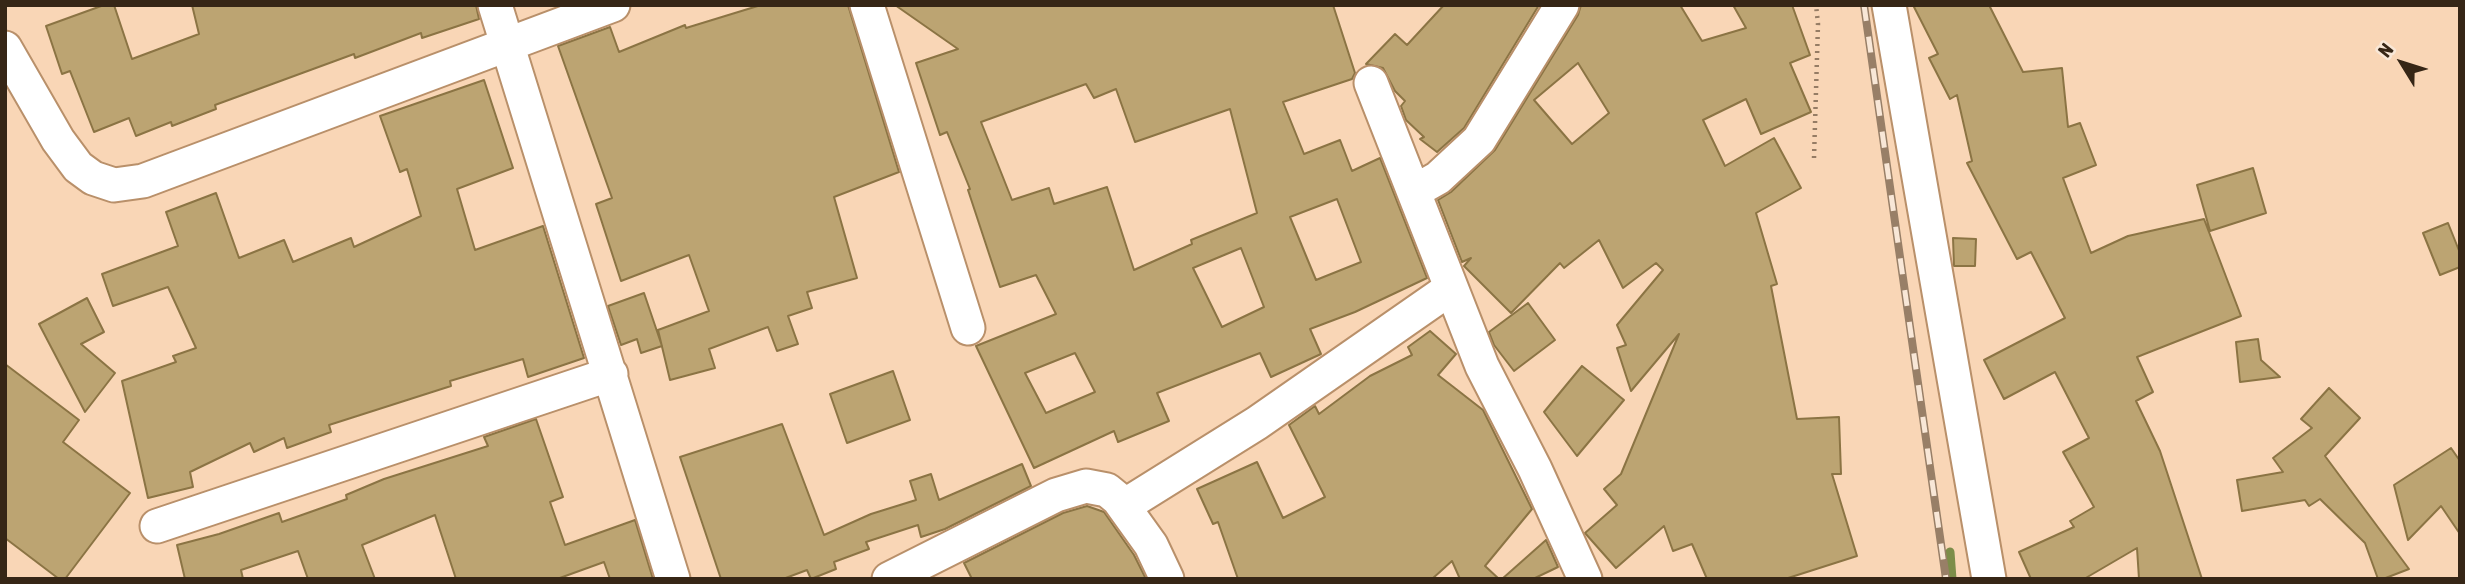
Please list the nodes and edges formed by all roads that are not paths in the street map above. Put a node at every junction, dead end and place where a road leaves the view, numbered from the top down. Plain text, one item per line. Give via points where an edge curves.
1 (495, 5) edge
2 (613, 5) edge
3 (867, 5) edge
4 (1562, 5) edge
5 (1889, 5) edge
6 (508, 44) junction
7 (5, 48) edge
8 (1371, 83) dead end
9 (1415, 191) junction
10 (1451, 288) junction
11 (968, 328) dead end
12 (611, 374) junction
13 (1124, 506) junction
14 (157, 526) dead end
15 (673, 579) edge
16 (889, 579) edge
17 (1167, 579) edge
18 (1585, 579) edge
19 (1989, 579) edge

1 - 6 street
2 - 6 street
3 - 11 street
4 - 9 street via 1479,141 1438,178
5 - 19 street
6 - 7 street via 143,181 114,185 78,167
6 - 12 street
8 - 9 street
9 - 10 street
10 - 13 street via 1257,423
10 - 18 street via 1482,366
12 - 14 street
12 - 15 street
13 - 16 street via 1096,486 1074,488
13 - 17 street

